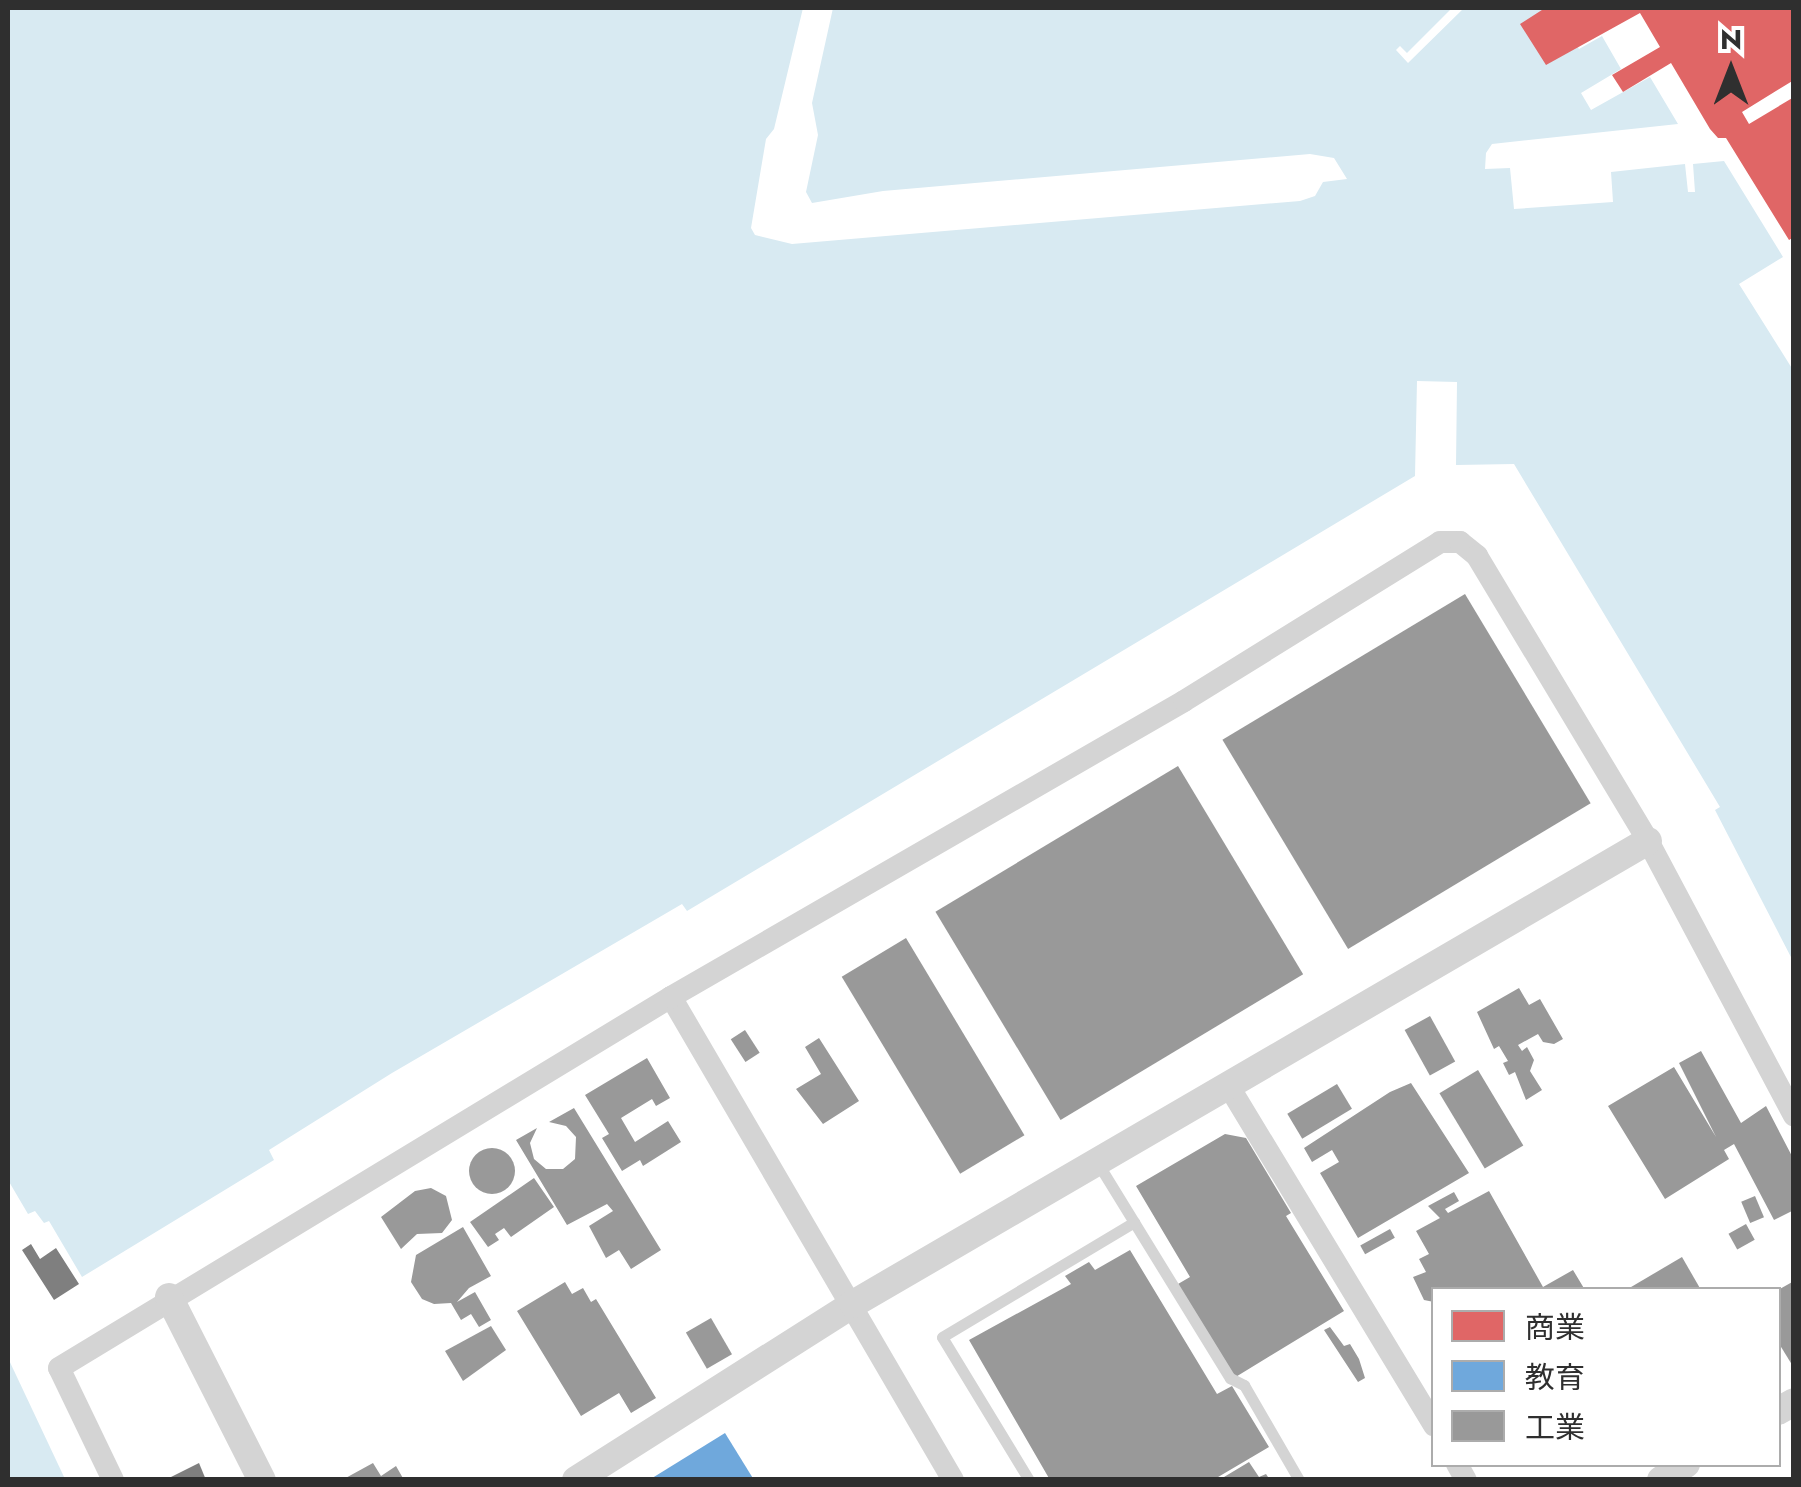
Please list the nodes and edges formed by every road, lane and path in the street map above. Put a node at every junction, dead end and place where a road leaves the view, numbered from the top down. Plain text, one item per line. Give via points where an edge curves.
1 (1648, 841) junction
2 (671, 997) junction
3 (1228, 1085) junction
4 (1794, 1116) edge
5 (1097, 1162) junction
6 (1134, 1222) junction
7 (169, 1297) junction
8 (853, 1304) junction
9 (1431, 1420) edge
10 (113, 1480) edge
11 (262, 1480) edge
12 (576, 1480) edge
13 (953, 1480) edge
14 (1028, 1480) edge
15 (1299, 1480) edge

1 - 2 street via 1477,556 1460,542 1440,542 1184,701
1 - 3 street
1 - 4 street
2 - 7 street
2 - 8 street
3 - 5 street
3 - 9 street
5 - 6 lane
5 - 8 street
6 - 14 lane via 942,1337
6 - 15 lane
7 - 10 street via 58,1368
7 - 11 street
8 - 12 street
8 - 13 street

